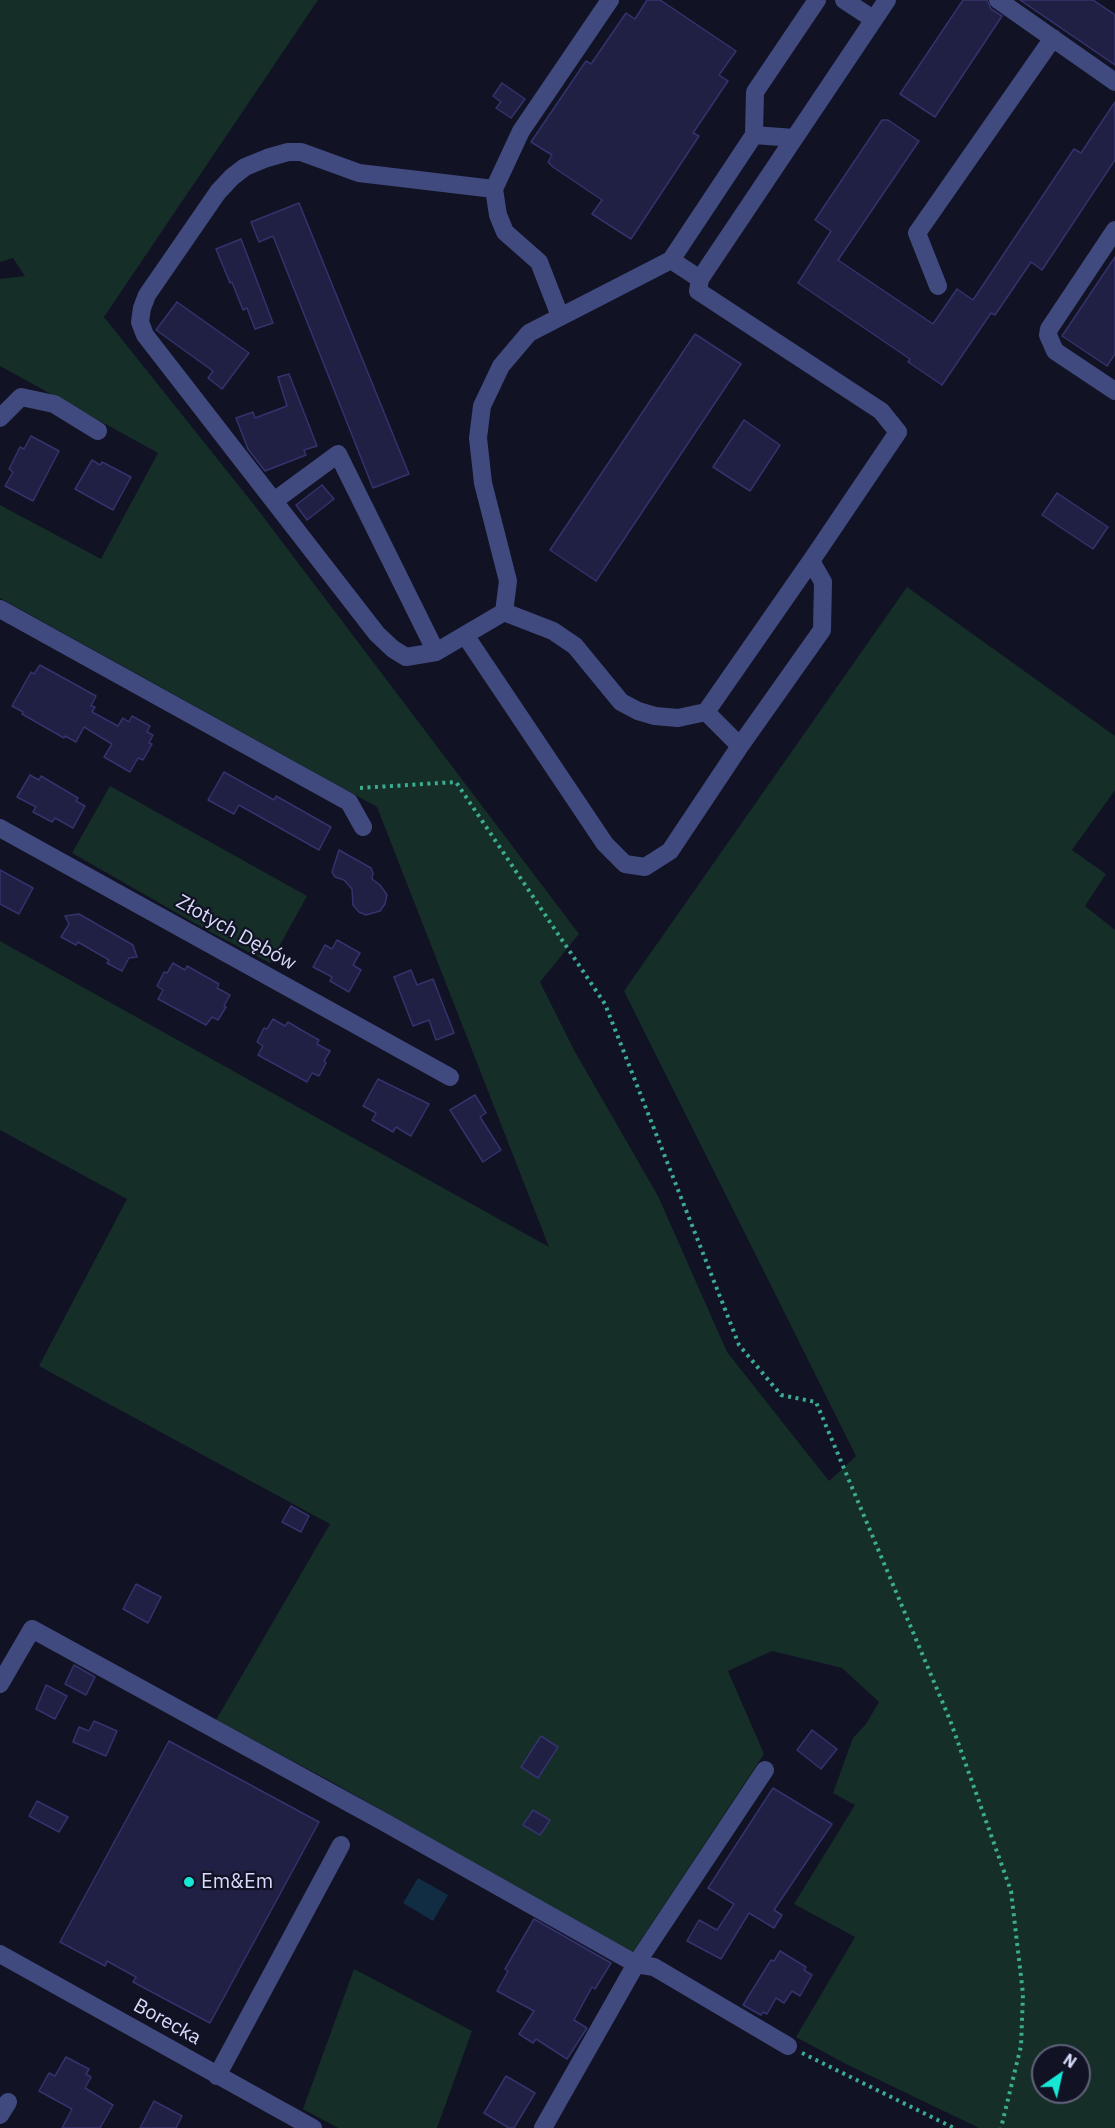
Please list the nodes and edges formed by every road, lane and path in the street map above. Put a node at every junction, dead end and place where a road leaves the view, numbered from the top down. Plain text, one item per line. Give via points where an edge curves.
1 (610, 0) edge
2 (817, 0) edge
3 (844, 0) edge
4 (887, 0) edge
5 (998, 0) edge
6 (873, 19) junction
7 (1053, 39) junction
8 (1115, 82) edge
9 (754, 135) junction
10 (794, 138) junction
11 (494, 189) junction
12 (1115, 230) edge
13 (671, 260) junction
14 (700, 279) junction
15 (938, 286) dead end
16 (560, 316) junction
17 (1115, 391) edge
18 (0, 418) edge
19 (98, 431) dead end
20 (274, 501) junction
21 (811, 561) junction
22 (0, 609) edge
23 (504, 612) junction
24 (465, 635) junction
25 (436, 652) junction
26 (706, 712) junction
27 (740, 746) junction
28 (357, 788) dead end
29 (363, 827) dead end
30 (0, 828) edge
31 (450, 1077) dead end
32 (0, 1684) edge
33 (765, 1770) dead end
34 (341, 1845) dead end
35 (2, 1960) edge
36 (636, 1964) junction
37 (788, 2046) joint
38 (217, 2076) junction
39 (313, 2128) edge
40 (543, 2128) edge
41 (954, 2128) edge
42 (1001, 2128) edge

1 - 11 street via 521,131
2 - 9 street via 755,92
3 - 6 street
4 - 6 street
5 - 7 street
6 - 10 street
7 - 8 street
7 - 15 street via 917,233
9 - 10 street
9 - 13 street
10 - 14 street
11 - 16 street via 505,232 539,262
11 - 20 street via 360,173 316,156 288,152 245,168 218,192 147,296 140,322 145,335
12 - 17 street via 1048,335 1055,351
13 - 14 street
13 - 16 street
14 - 21 street via 698,291 881,411 898,432
16 - 23 street via 529,333 501,366 482,406 477,438 483,483 508,581
18 - 19 street via 21,397 54,404
20 - 25 street via 377,634 393,649 406,657
20 - 25 street via 338,454
21 - 26 street
21 - 27 street via 823,582 822,630
22 - 29 street via 349,802
23 - 24 street
23 - 26 street via 553,631 575,646 621,702 638,711 678,718
24 - 25 street
24 - 27 street via 604,844 625,864 645,867 670,851
26 - 27 street
28 - 42 path via 456,782 605,1004 739,1345 781,1395 816,1402 951,1720 1011,1891 1023,1994 1022,2035
30 - 31 street, Złotych Dębów
32 - 36 street via 32,1629
33 - 36 street
34 - 38 street
35 - 38 street, Borecka
36 - 37 street via 654,1967
36 - 40 street
37 - 41 path
38 - 39 street, Borecka

